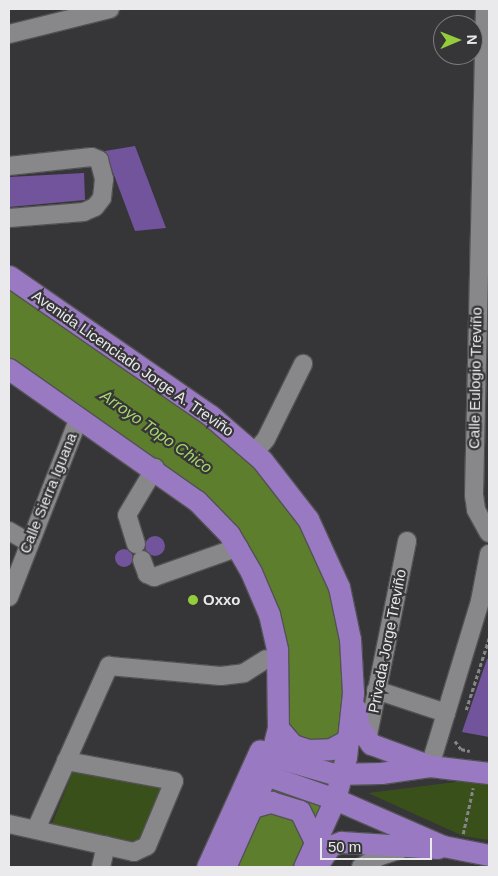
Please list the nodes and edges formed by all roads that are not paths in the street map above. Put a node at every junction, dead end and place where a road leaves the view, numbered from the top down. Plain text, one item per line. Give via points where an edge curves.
1 (110, 9) edge
2 (485, 9) edge
3 (9, 34) edge
4 (487, 54) edge
5 (9, 166) edge
6 (9, 218) edge
7 (9, 276) edge
8 (483, 292) edge
9 (303, 364) dead end
10 (9, 369) edge
11 (79, 417) junction
12 (254, 453) junction
13 (155, 468) junction
14 (483, 512) edge
15 (9, 531) edge
16 (489, 533) edge
17 (407, 541) dead end
18 (28, 542) junction
19 (136, 544) dead end
20 (239, 548) junction
21 (489, 554) edge
22 (142, 560) dead end
23 (251, 572) junction
24 (9, 597) edge
25 (485, 603) edge
26 (266, 659) junction
27 (376, 690) junction
28 (446, 713) junction
29 (281, 732) junction
30 (349, 743) junction
31 (66, 761) junction
32 (430, 766) junction
33 (273, 767) junction
34 (335, 773) junction
35 (482, 779) edge
36 (328, 797) junction
37 (258, 805) junction
38 (9, 824) edge
39 (36, 829) junction
40 (313, 835) junction
41 (452, 844) junction
42 (106, 846) junction
43 (406, 847) junction
44 (489, 855) edge
45 (101, 867) edge
46 (208, 867) edge
47 (225, 867) edge
48 (304, 867) edge
49 (316, 867) edge
50 (361, 867) edge

1 - 3 street
2 - 4 street, Calle Eulogio Treviño
4 - 8 street, Calle Eulogio Treviño
5 - 6 street via 92,157 99,160 104,179 102,198 95,207 84,212
7 - 12 main road, Avenida Licenciado Jorge A. Treviño via 210,415
8 - 14 street, Calle Eulogio Treviño
9 - 12 street via 266,439
10 - 11 main road
11 - 13 main road
11 - 18 street, Calle Sierra Iguana
12 - 30 main road, Avenida Licenciado Jorge A. Treviño via 284,485 308,519 339,587 350,639 353,693 360,727
13 - 19 street via 127,514
13 - 20 main road via 203,506
14 - 16 street, Calle Eulogio Treviño
15 - 18 street
17 - 27 street, Privada Jorge Treviño
18 - 24 street, Calle Sierra Iguana
20 - 22 street via 154,577 147,574
20 - 23 main road
21 - 25 street
23 - 26 main road
23 - 29 main road via 269,614 277,650
25 - 28 street
26 - 31 street via 244,673 221,676 109,666
26 - 46 main road via 267,715 262,741
27 - 28 street
27 - 30 street, Privada Jorge Treviño
28 - 32 street
29 - 30 main road via 308,750
29 - 33 main road
30 - 32 main road
30 - 34 main road
31 - 39 street
31 - 42 street via 174,781 144,850 134,852
32 - 34 main road
32 - 35 main road
33 - 34 main road
33 - 36 main road
33 - 37 main road
34 - 36 main road
36 - 40 main road
36 - 41 main road
37 - 40 main road via 281,803 300,811
37 - 47 main road
38 - 39 street
39 - 42 street
40 - 48 main road
41 - 43 main road
41 - 44 main road
42 - 45 street
43 - 49 main road via 341,842 326,850
43 - 50 street via 378,856

